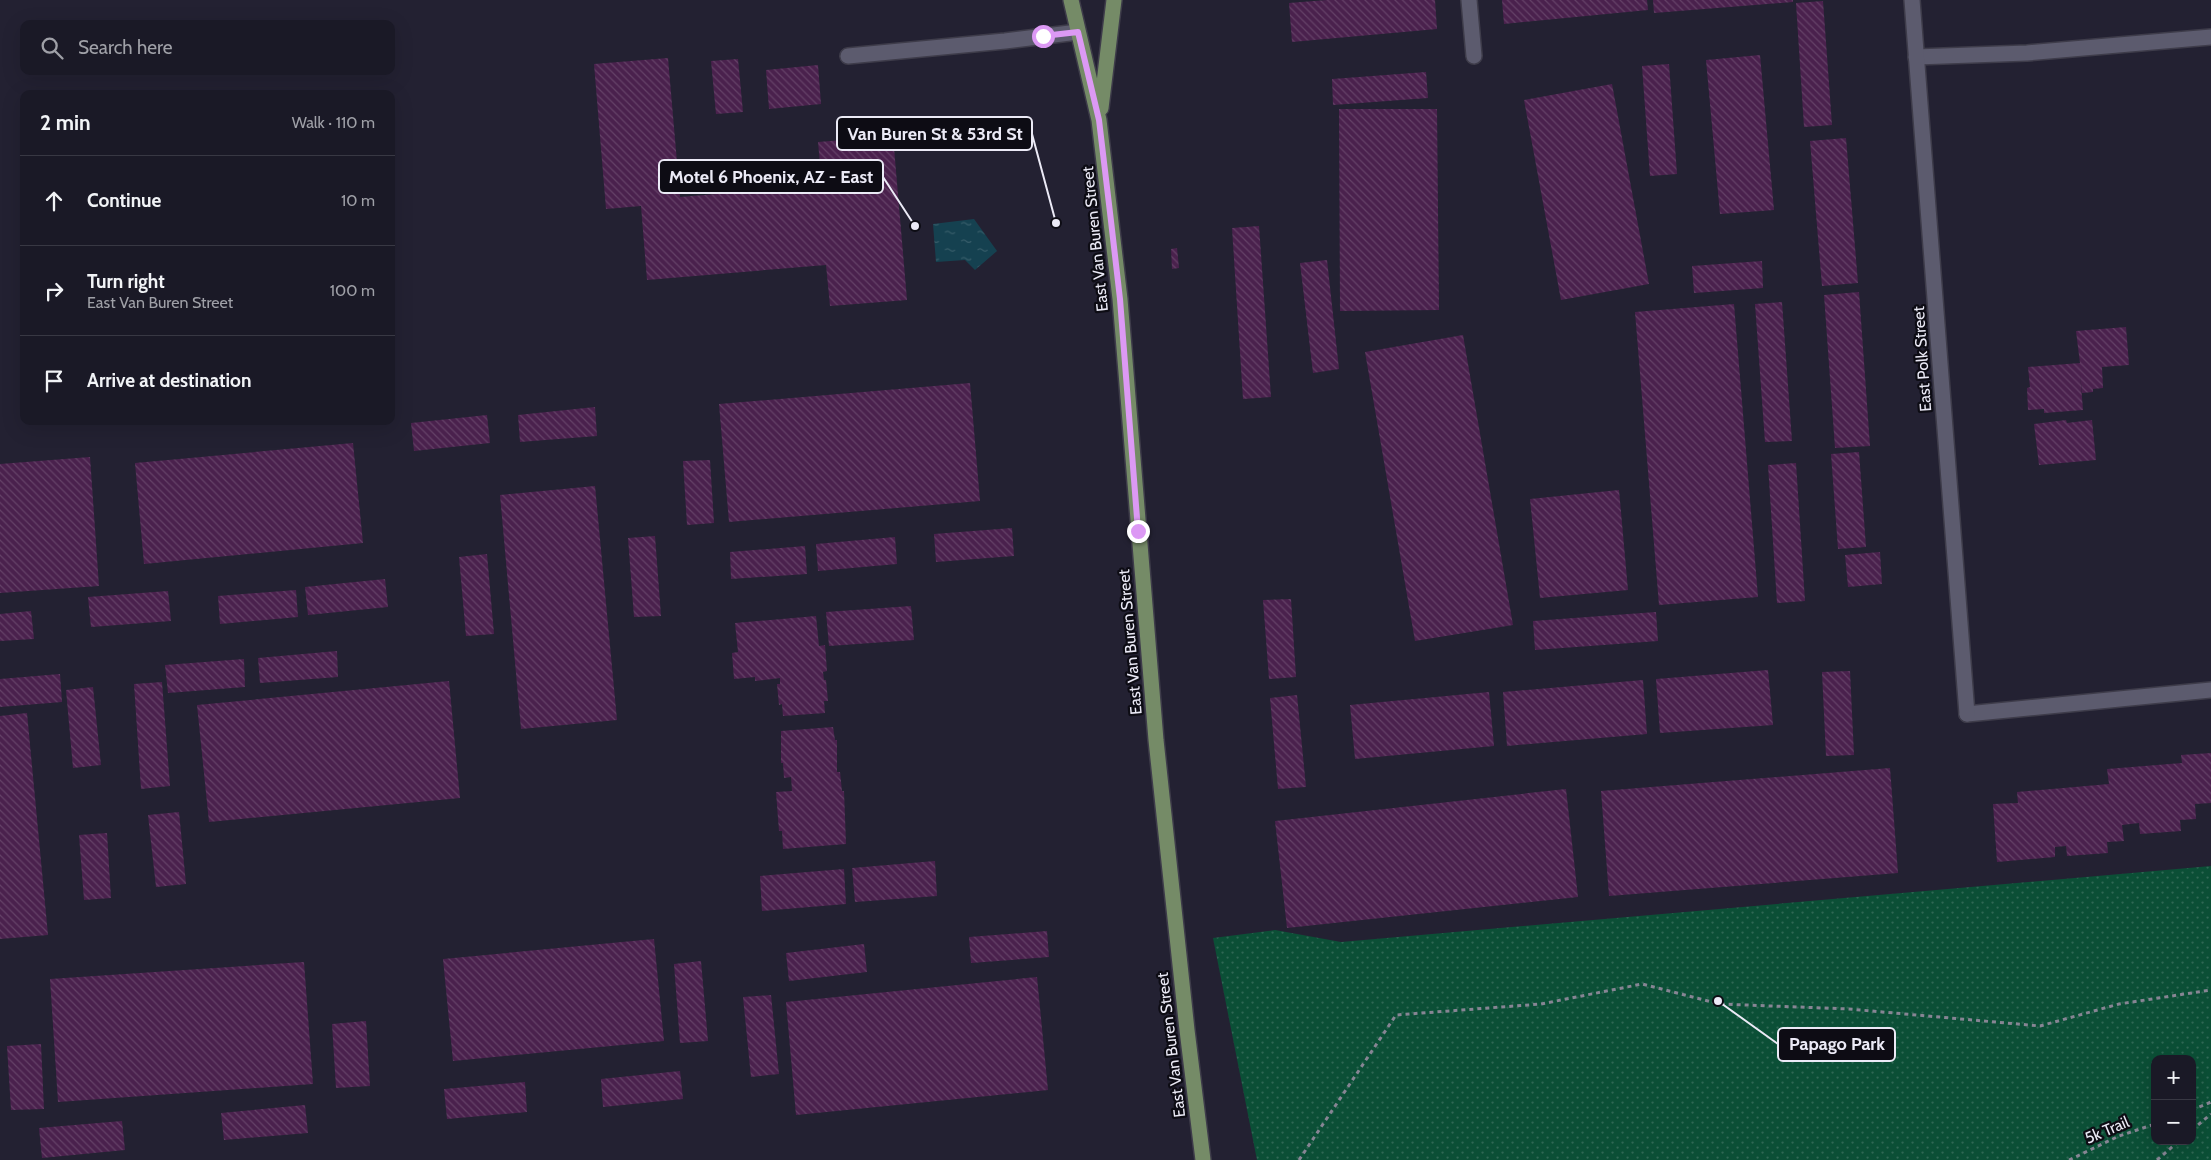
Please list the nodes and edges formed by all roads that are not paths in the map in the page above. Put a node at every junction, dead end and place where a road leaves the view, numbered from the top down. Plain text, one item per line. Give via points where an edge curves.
1 (1071, 0) edge
2 (1114, 0) edge
3 (1469, 0) edge
4 (1912, 0) edge
5 (1078, 32) junction
6 (2211, 37) edge
7 (848, 56) dead end
8 (1474, 56) dead end
9 (1916, 57) junction
10 (1099, 120) junction
11 (2211, 690) edge
12 (1203, 1160) edge

1 - 5 main road, East Van Buren Street
2 - 10 main road, East Van Buren Street
3 - 8 street
4 - 9 street, East Polk Street
5 - 7 street
5 - 10 main road, East Van Buren Street
6 - 9 street via 2027,53
9 - 11 street, East Polk Street via 1968,714
10 - 12 main road, East Van Buren Street via 1120,299 1156,740

